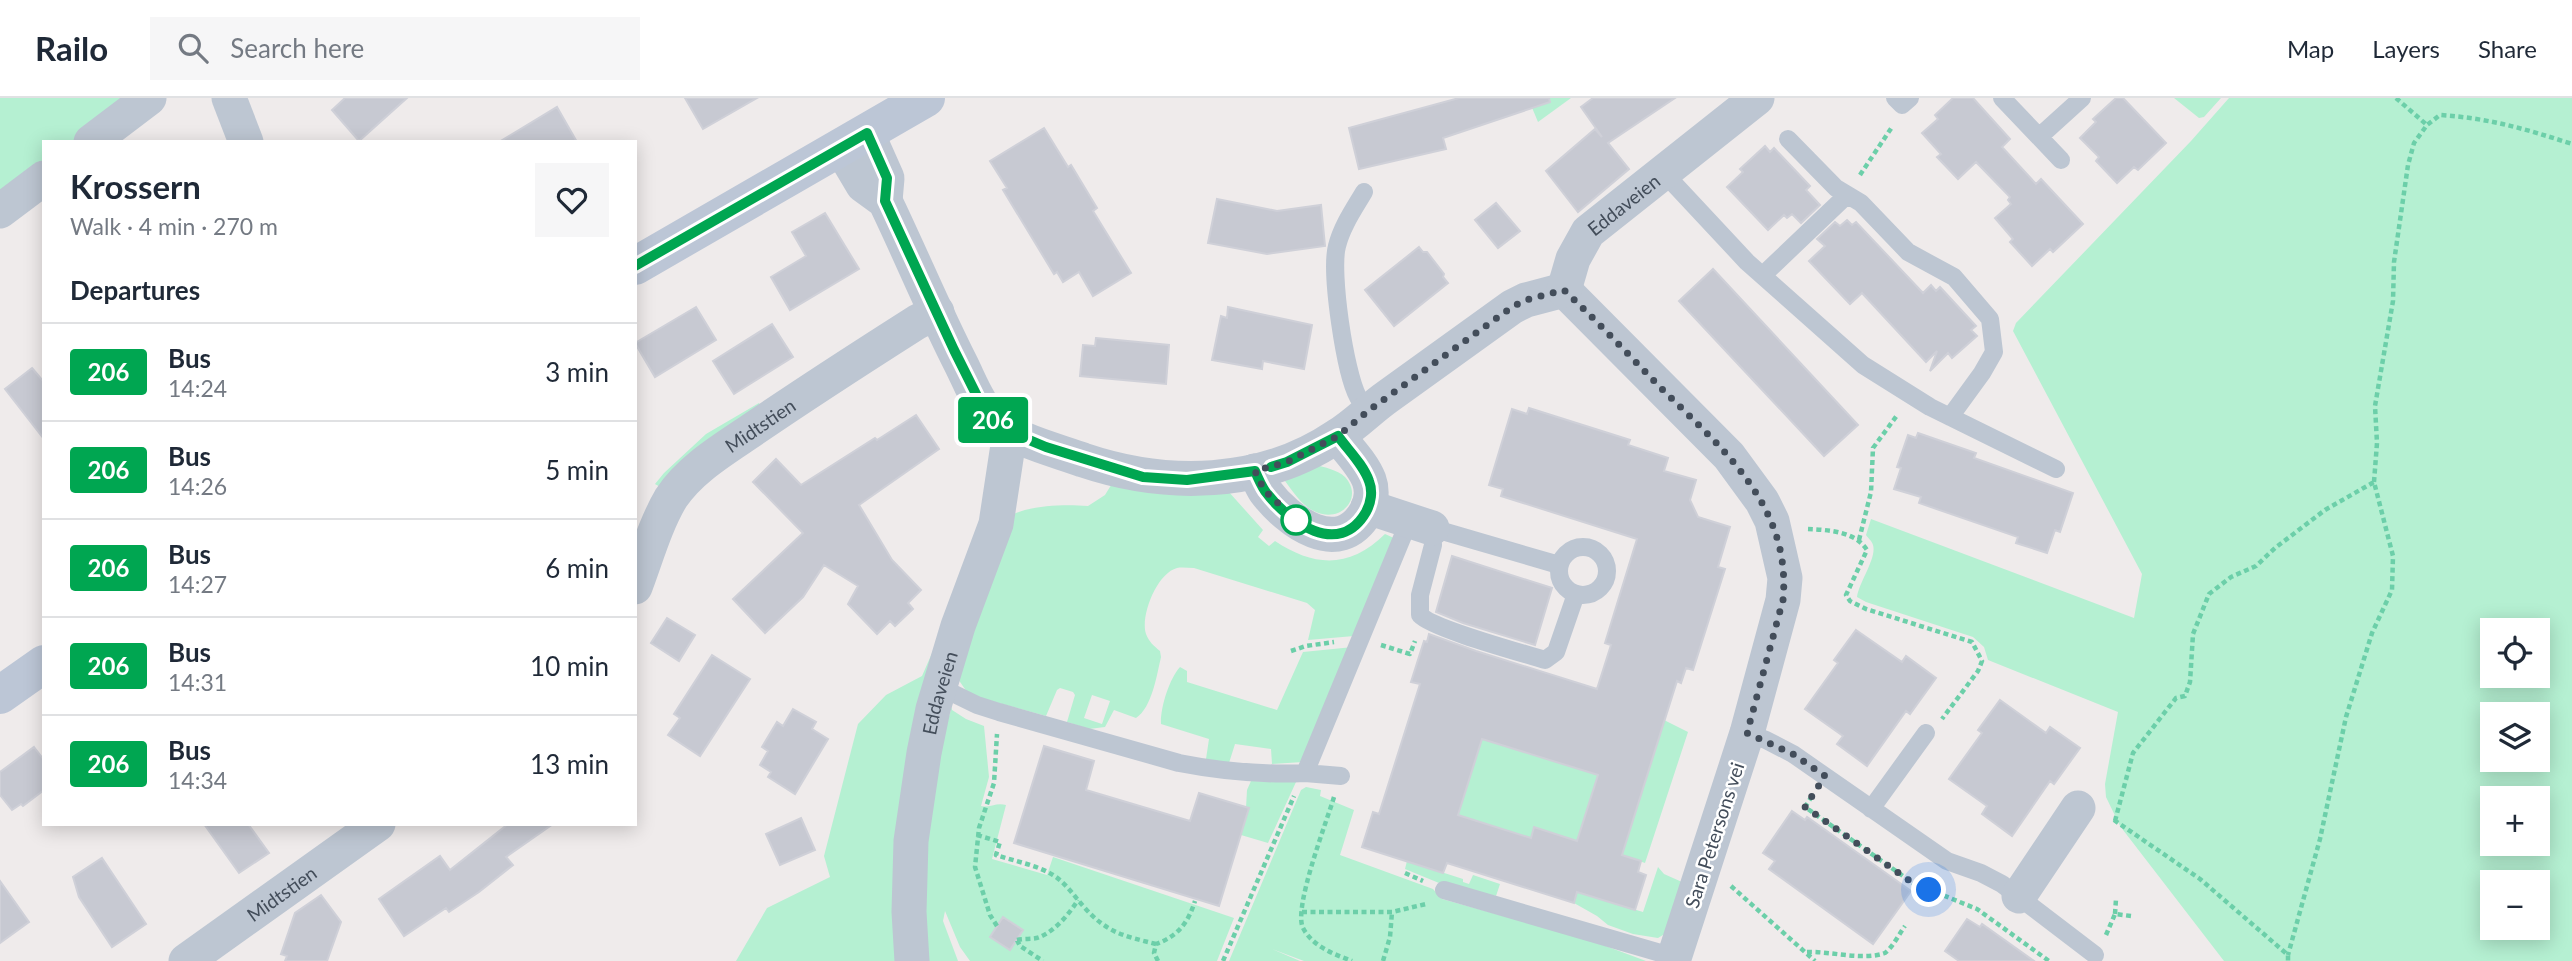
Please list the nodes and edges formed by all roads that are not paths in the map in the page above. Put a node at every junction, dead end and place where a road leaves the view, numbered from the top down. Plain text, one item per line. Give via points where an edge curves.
1 (149, 98) edge
2 (229, 98) edge
3 (926, 98) edge
4 (1757, 98) edge
5 (2002, 98) edge
6 (2082, 98) edge
7 (2039, 137) junction
8 (1788, 139) dead end
9 (94, 140) edge
10 (245, 140) edge
11 (854, 141) junction
12 (2061, 160) dead end
13 (1663, 172) junction
14 (42, 180) edge
15 (1364, 192) dead end
16 (1847, 195) junction
17 (0, 211) edge
18 (637, 266) edge
19 (1763, 275) junction
20 (1564, 290) junction
21 (937, 312) junction
22 (1368, 411) junction
23 (1950, 417) junction
24 (1010, 432) junction
25 (1338, 436) junction
26 (2056, 469) dead end
27 (1255, 471) junction
28 (1368, 507) junction
29 (1420, 524) junction
30 (1559, 565) junction
31 (637, 582) edge
32 (1576, 594) junction
33 (42, 665) edge
34 (940, 687) junction
35 (0, 695) edge
36 (1747, 733) junction
37 (1926, 733) road end
38 (1305, 773) junction
39 (1341, 776) road end
40 (2078, 808) road end
41 (1871, 809) junction
42 (375, 826) edge
43 (1444, 890) road end
44 (2019, 895) junction
45 (2095, 956) dead end
46 (1674, 959) edge
47 (186, 961) edge
48 (912, 961) edge

1 - 9 street
2 - 10 street
3 - 11 main road
4 - 13 street, Eddaveien
5 - 7 lane
6 - 7 lane
7 - 12 lane
8 - 16 lane
11 - 18 main road
11 - 21 street via 863,185 885,201
13 - 19 lane
13 - 20 street, Eddaveien via 1588,232 1573,259
14 - 17 street
15 - 22 lane via 1338,242 1335,277 1349,370
16 - 19 lane
16 - 23 lane via 1861,203 1908,252 1954,277 1990,318 1994,352
19 - 23 lane via 1863,365 1908,396
20 - 22 street via 1512,307
20 - 36 street, Sara Petersons vei via 1729,456 1772,521 1785,578 1783,600
21 - 24 street via 981,404
21 - 31 street, Midtstien via 780,411 693,474 663,513
22 - 25 street
23 - 26 lane
24 - 27 street via 1143,477 1187,480
24 - 34 street, Eddaveien via 996,524
25 - 27 street via 1287,462
25 - 28 street via 1371,483
27 - 28 street via 1264,490 1295,520 1316,532 1334,535 1351,530
28 - 29 street
29 - 30 lane
29 - 32 lane via 1433,545 1420,595 1424,619 1545,660 1556,652
29 - 38 lane
30 - 32 lane via 1562,584
30 - 32 lane via 1566,554 1581,546 1595,549 1605,560 1601,586 1589,594
33 - 35 main road
34 - 38 lane via 976,705 1179,763
34 - 48 street, Eddaveien via 923,753 911,841
36 - 41 lane via 1793,754
36 - 46 street, Sara Petersons vei
37 - 41 lane
38 - 39 lane
40 - 44 street
41 - 44 lane via 1947,861 1981,873
42 - 47 street, Midtstien
43 - 46 lane
44 - 45 lane

